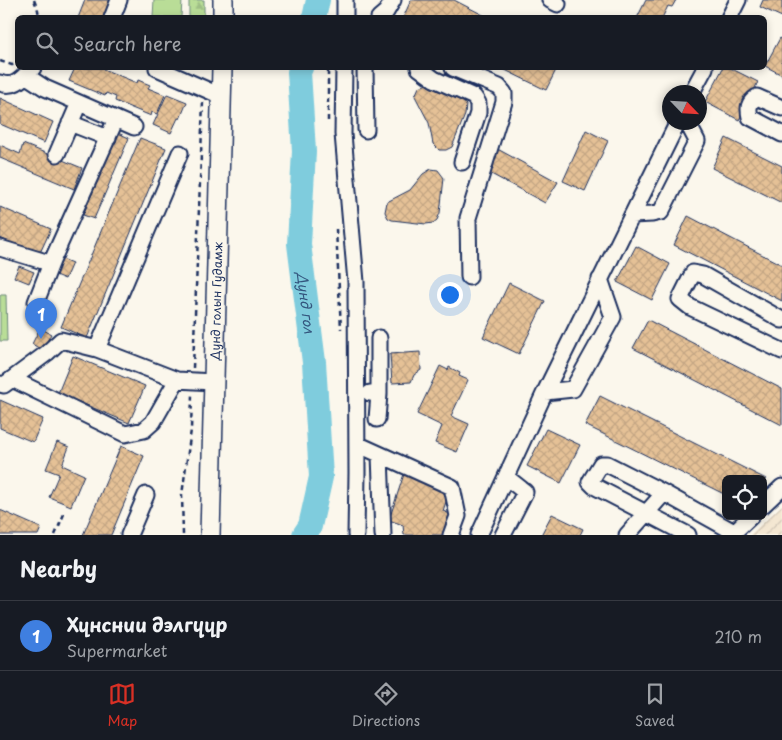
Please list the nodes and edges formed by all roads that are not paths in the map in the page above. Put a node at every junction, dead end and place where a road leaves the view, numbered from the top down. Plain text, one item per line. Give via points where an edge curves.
1 (119, 0) edge
2 (223, 0) edge
3 (346, 0) edge
4 (393, 0) edge
5 (738, 0) edge
6 (113, 15) edge
7 (223, 15) edge
8 (345, 15) edge
9 (382, 15) edge
10 (730, 15) edge
11 (24, 70) edge
12 (26, 70) edge
13 (162, 70) edge
14 (222, 70) edge
15 (344, 70) edge
16 (365, 70) edge
17 (422, 70) edge
18 (458, 70) edge
19 (704, 70) edge
20 (0, 83) edge
21 (696, 85) edge
22 (221, 96) junction
23 (79, 103) junction
24 (782, 108) edge
25 (116, 120) junction
26 (70, 123) junction
27 (134, 127) dead end
28 (366, 130) dead end
29 (674, 130) edge
30 (691, 130) edge
31 (782, 134) edge
32 (108, 138) junction
33 (180, 153) dead end
34 (57, 154) dead end
35 (462, 162) dead end
36 (632, 215) junction
37 (0, 248) edge
38 (52, 261) junction
39 (469, 278) dead end
40 (600, 279) junction
41 (36, 302) dead end
42 (782, 320) edge
43 (379, 338) dead end
44 (97, 349) junction
45 (782, 351) edge
46 (177, 380) junction
47 (6, 381) edge
48 (213, 382) junction
49 (356, 390) junction
50 (545, 392) junction
51 (378, 394) junction
52 (377, 419) dead end
53 (357, 444) junction
54 (380, 455) junction
55 (506, 476) junction
56 (782, 488) edge
57 (664, 493) junction
58 (146, 495) dead end
59 (767, 501) edge
60 (647, 514) junction
61 (747, 520) edge
62 (732, 533) edge
63 (129, 535) edge
64 (210, 535) edge
65 (356, 535) edge
66 (383, 535) edge
67 (451, 535) edge
68 (479, 535) edge
69 (503, 535) edge
70 (627, 535) edge
71 (688, 535) edge

1 - 6 street
2 - 7 main road
3 - 8 street
4 - 9 street
5 - 10 street
11 - 20 street via 14,85
12 - 23 street via 45,88
13 - 22 street
14 - 22 main road, Дунд голын Гудамж
15 - 49 street via 343,134 356,282
16 - 28 street
17 - 35 street via 474,97 478,104
18 - 39 street via 499,87 504,93 468,218
19 - 21 street
22 - 48 main road, Дунд голын Гудамж
23 - 25 street
23 - 26 street
24 - 31 street via 757,97 748,107 750,117
25 - 27 street
25 - 32 street
26 - 32 street
26 - 34 street
29 - 36 street
30 - 36 street via 697,141 661,212
32 - 38 street
33 - 44 street
36 - 40 street
37 - 38 street
38 - 41 street
40 - 50 street
40 - 50 street via 613,317 573,389
42 - 45 street via 703,275 692,273 680,299 690,307
43 - 51 street
44 - 46 street
44 - 47 street via 61,340 47,354
46 - 47 street via 153,422 144,430 125,434
46 - 48 street
48 - 64 main road, Дунд голын Гудамж
49 - 51 street
49 - 53 street
50 - 55 street
51 - 52 street
53 - 54 street
53 - 65 street
54 - 66 street
54 - 67 street via 452,487 458,516
55 - 68 street
55 - 69 street via 525,492
56 - 59 street
57 - 60 street
57 - 60 street via 607,464 601,464 590,482
57 - 62 street
58 - 63 street
60 - 70 street
60 - 71 street
61 - 62 street

